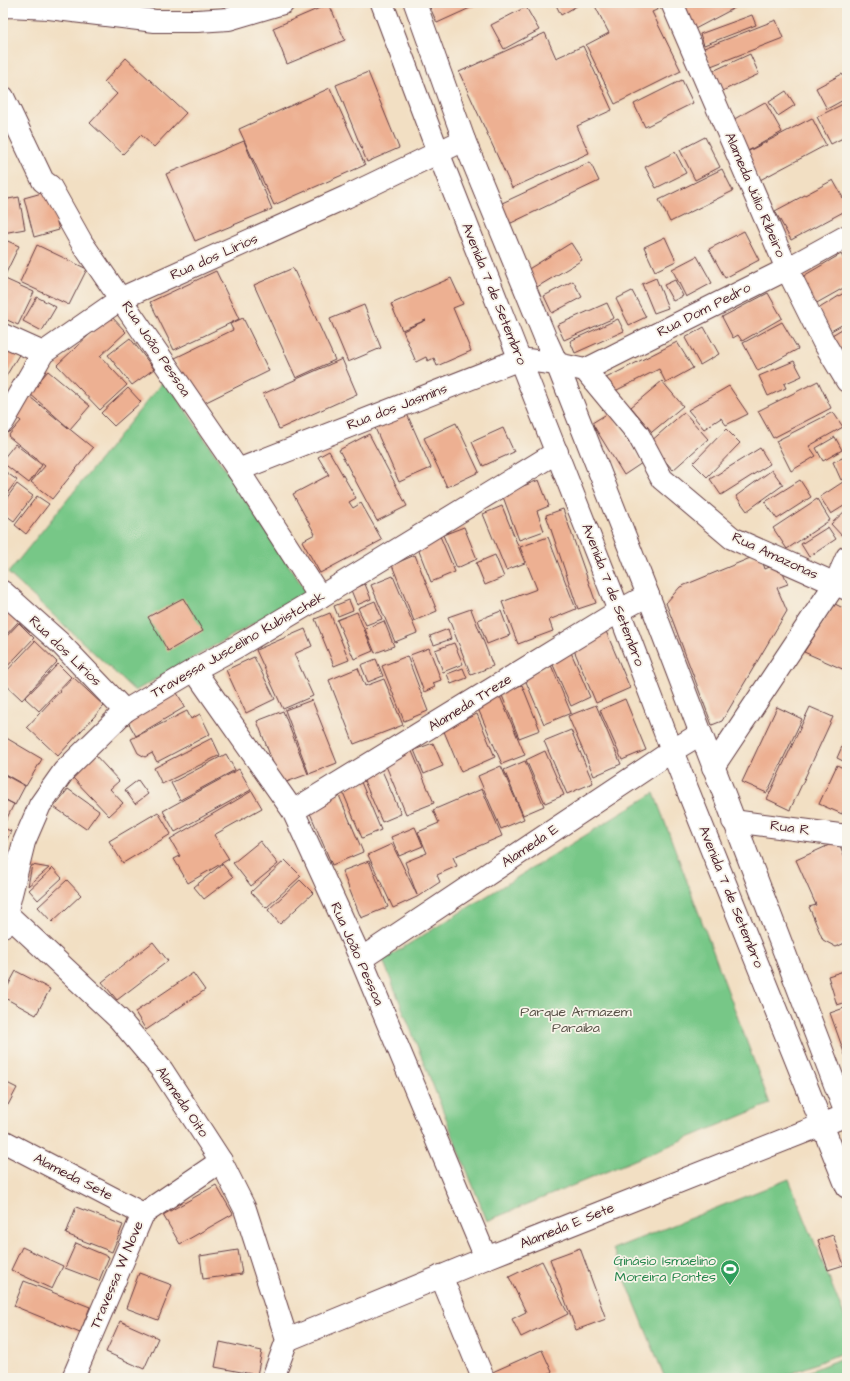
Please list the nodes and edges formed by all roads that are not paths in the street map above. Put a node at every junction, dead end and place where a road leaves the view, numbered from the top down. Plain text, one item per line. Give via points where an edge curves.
1 (283, 3) edge
2 (382, 3) edge
3 (415, 3) edge
4 (672, 3) edge
5 (5, 7) edge
6 (3, 97) edge
7 (464, 140) junction
8 (438, 152) junction
9 (847, 236) edge
10 (787, 269) junction
11 (122, 298) junction
12 (3, 335) edge
13 (43, 353) junction
14 (520, 359) junction
15 (557, 364) junction
16 (585, 370) junction
17 (847, 381) edge
18 (3, 422) edge
19 (557, 452) junction
20 (238, 470) junction
21 (847, 557) edge
22 (841, 586) edge
23 (3, 592) edge
24 (648, 595) junction
25 (320, 597) junction
26 (619, 611) junction
27 (194, 670) junction
28 (125, 711) junction
29 (700, 734) junction
30 (672, 751) junction
31 (713, 767) junction
32 (293, 811) junction
33 (733, 821) junction
34 (847, 836) edge
35 (4, 917) edge
36 (361, 959) junction
37 (847, 1115) edge
38 (823, 1125) junction
39 (3, 1141) edge
40 (221, 1160) junction
41 (847, 1186) edge
42 (143, 1214) junction
43 (486, 1258) junction
44 (442, 1276) junction
45 (287, 1340) junction
46 (73, 1378) edge
47 (273, 1378) edge
48 (483, 1378) edge

1 - 5 street via 229,19 197,21 155,21 49,8
2 - 8 street, Avenida 7 de Setembro
3 - 7 street
4 - 10 street, Alameda Júlio Ribeiro
6 - 11 street, Rua João Pessoa via 43,181 50,186 82,243
7 - 8 street, Rua dos Lírios
7 - 15 street
8 - 11 street, Rua dos Lírios via 346,197
8 - 14 street, Avenida 7 de Setembro
9 - 10 street, Rua Dom Pedro
10 - 16 street, Rua Dom Pedro
10 - 17 street, Alameda Júlio Ribeiro via 823,341
11 - 13 street, Rua dos Lírios
11 - 20 street, Rua João Pessoa
12 - 13 street
13 - 18 street, Rua dos Lírios
14 - 15 street, Rua dos Jasmins
14 - 19 street, Avenida 7 de Setembro
14 - 20 street, Rua dos Jasmins
15 - 16 street
15 - 24 street
16 - 22 street, Rua Amazonas via 638,434 662,479 732,538
19 - 25 street, Travessa Juscelino Kubistchek
19 - 26 street, Avenida 7 de Setembro
20 - 25 street, Rua João Pessoa
21 - 22 street
22 - 31 street
23 - 28 street, Rua dos Lírios via 60,643
24 - 26 street, Alameda Treze
24 - 29 street
25 - 27 street, Travessa Juscelino Kubistchek
26 - 30 street, Avenida 7 de Setembro
26 - 32 street, Alameda Treze
27 - 28 street, Travessa Juscelino Kubistchek
27 - 32 street, Rua João Pessoa
28 - 35 street, Travessa Juscelino Kubistchek via 64,770 40,805 24,842
29 - 30 street, Alameda E
29 - 31 street
30 - 36 street, Alameda E
30 - 38 street, Avenida 7 de Setembro
31 - 33 street
32 - 36 street, Rua João Pessoa
33 - 34 street, Rua R
33 - 37 street
35 - 40 street, Alameda Oito via 119,1019 162,1070
36 - 43 street, Rua João Pessoa
37 - 38 street, Alameda E Sete
38 - 41 street, Avenida 7 de Setembro
38 - 43 street, Alameda E Sete
39 - 42 street, Alameda Sete
40 - 42 street, Travessa W Nove
40 - 45 street, Alameda Oito via 244,1209
42 - 46 street, Travessa W Nove
43 - 44 street, Alameda E Sete
44 - 45 street, Alameda E Sete
44 - 48 street
45 - 47 street

